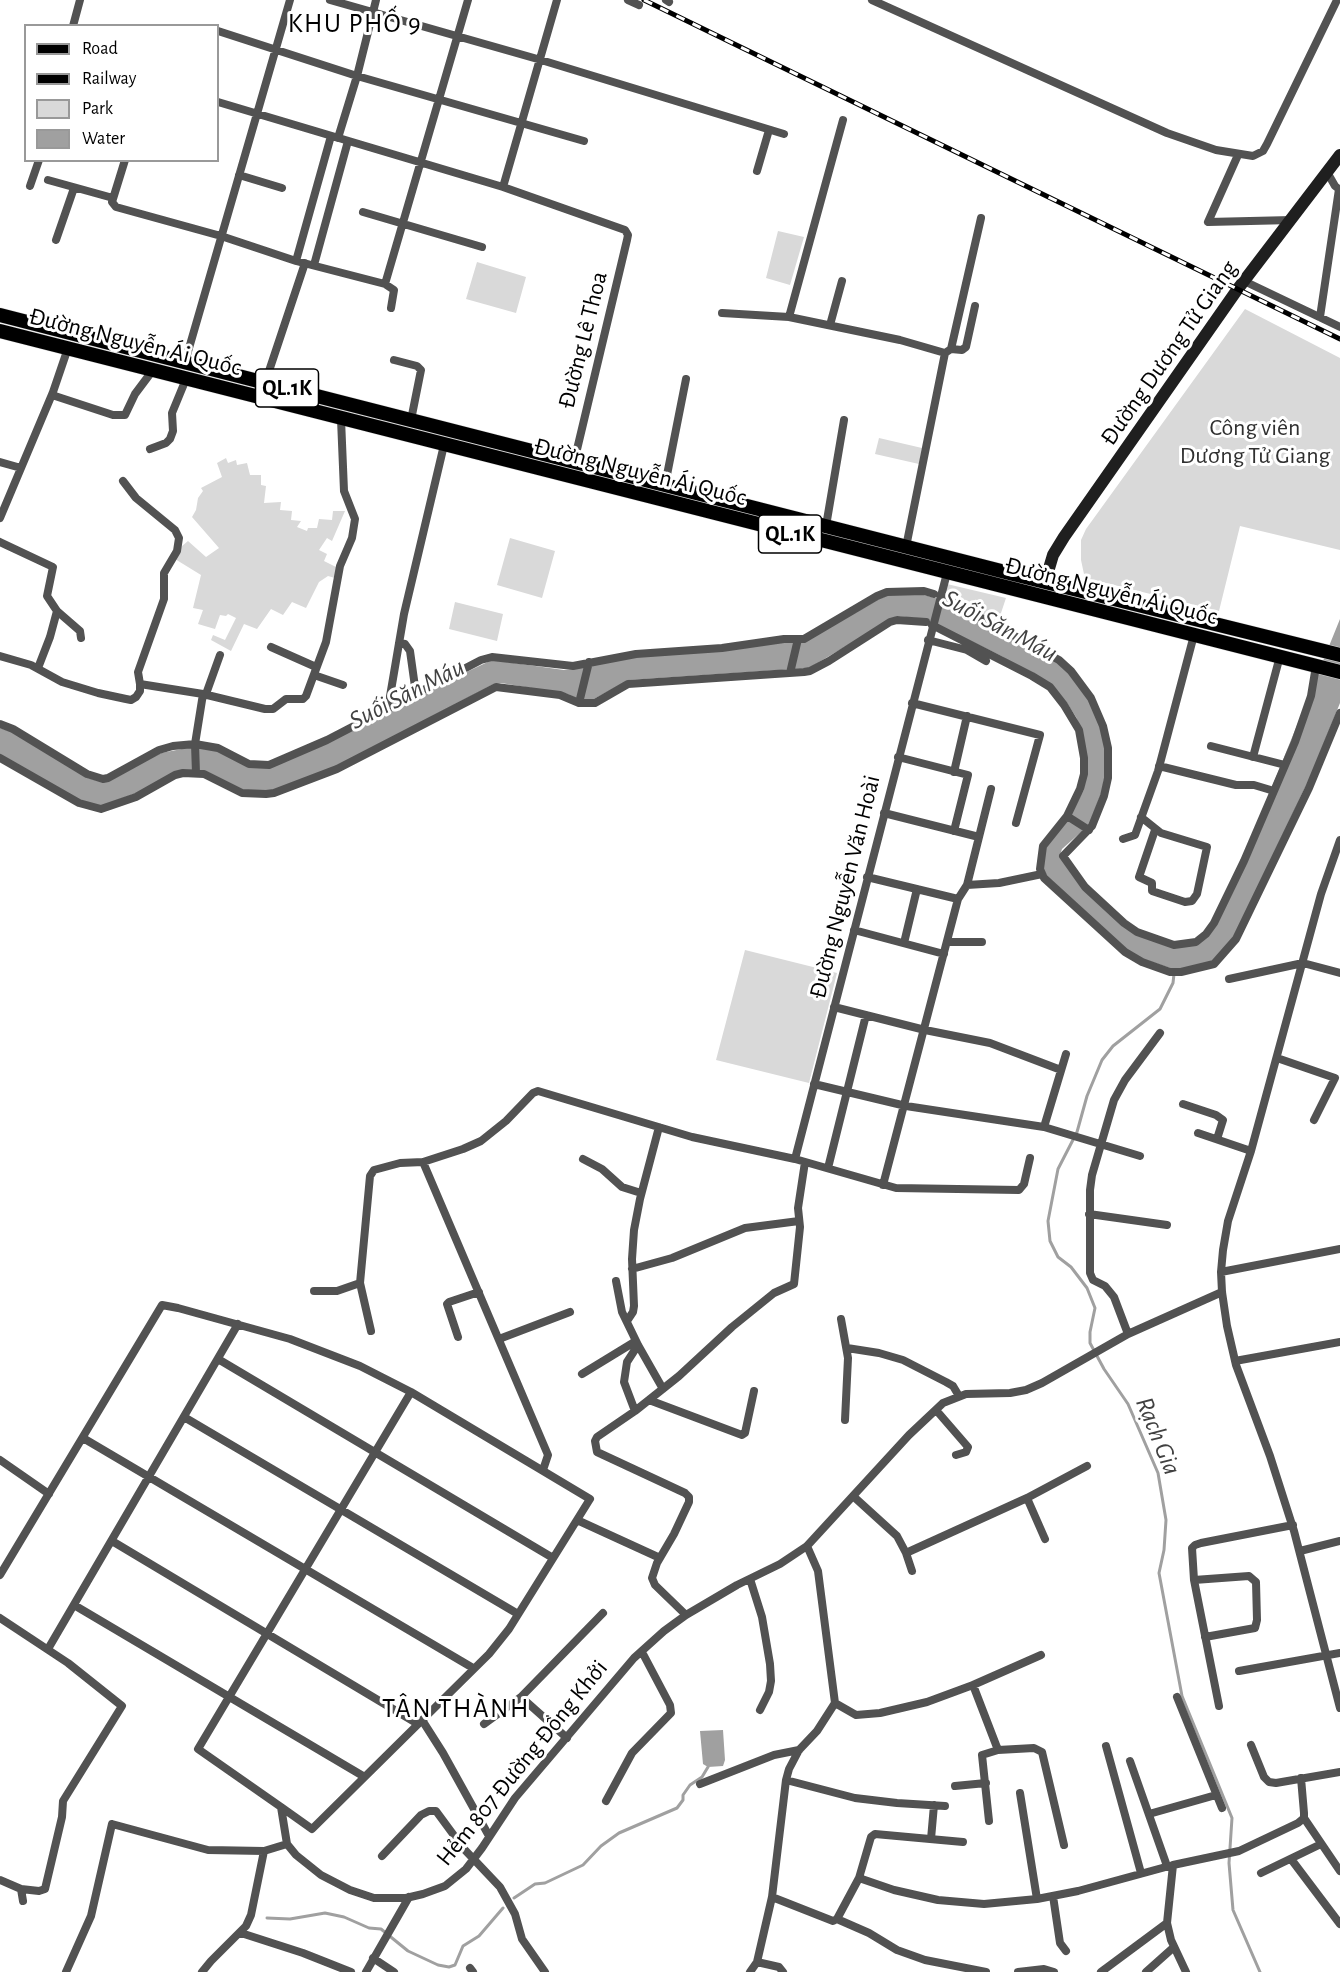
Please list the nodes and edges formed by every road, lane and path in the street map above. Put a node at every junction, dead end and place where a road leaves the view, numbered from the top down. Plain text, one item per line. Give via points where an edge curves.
1 (80, 0) edge
2 (290, 0) edge
3 (330, 0) edge
4 (376, 0) edge
5 (468, 0) edge
6 (557, 0) edge
7 (628, 0) edge
8 (872, 0) edge
9 (1337, 0) edge
10 (639, 4) dead end
11 (373, 12) junction
12 (74, 24) edge
13 (219, 31) edge
14 (458, 36) junction
15 (275, 51) junction
16 (541, 60) junction
17 (357, 76) junction
18 (439, 100) junction
19 (219, 102) edge
20 (257, 114) junction
21 (843, 120) dead end
22 (522, 122) junction
23 (770, 130) junction
24 (784, 134) dead end
25 (334, 137) junction
26 (348, 141) junction
27 (584, 141) dead end
28 (1238, 155) junction
29 (1340, 155) edge
30 (38, 162) edge
31 (124, 162) edge
32 (422, 163) junction
33 (757, 171) dead end
34 (1327, 172) junction
35 (239, 175) junction
36 (48, 180) dead end
37 (30, 186) dead end
38 (503, 187) junction
39 (74, 188) junction
40 (282, 188) dead end
41 (1340, 189) edge
42 (113, 198) junction
43 (363, 212) dead end
44 (981, 218) dead end
45 (1292, 220) junction
46 (403, 224) junction
47 (221, 237) junction
48 (56, 240) dead end
49 (482, 247) dead end
50 (305, 263) junction
51 (842, 280) dead end
52 (1244, 281) junction
53 (385, 284) junction
54 (975, 306) dead end
55 (391, 308) dead end
56 (722, 313) dead end
57 (0, 315) edge
58 (789, 317) junction
59 (1320, 317) junction
60 (830, 325) junction
61 (1340, 327) edge
62 (0, 331) edge
63 (68, 348) junction
64 (948, 351) junction
65 (394, 360) dead end
66 (185, 362) junction
67 (153, 370) junction
68 (186, 379) junction
69 (686, 379) dead end
70 (265, 383) junction
71 (52, 394) junction
72 (341, 419) junction
73 (411, 420) junction
74 (844, 420) dead end
75 (444, 445) junction
76 (150, 449) dead end
77 (0, 462) edge
78 (574, 462) junction
79 (21, 468) junction
80 (571, 477) junction
81 (123, 481) dead end
82 (665, 485) junction
83 (0, 518) edge
84 (826, 526) junction
85 (0, 542) edge
86 (906, 547) junction
87 (947, 573) junction
88 (1043, 589) junction
89 (938, 595) junction
90 (57, 611) junction
91 (929, 623) junction
92 (1194, 635) junction
93 (81, 638) dead end
94 (798, 639) junction
95 (928, 640) junction
96 (399, 642) junction
97 (271, 647) dead end
98 (220, 655) dead end
99 (0, 656) edge
100 (1280, 656) junction
101 (1340, 656) edge
102 (986, 661) dead end
103 (589, 662) junction
104 (1316, 666) junction
105 (38, 668) junction
106 (315, 671) junction
107 (1340, 672) edge
108 (790, 673) junction
109 (140, 684) junction
110 (343, 685) dead end
111 (205, 694) junction
112 (416, 694) junction
113 (579, 703) junction
114 (912, 703) junction
115 (388, 708) junction
116 (1340, 712) edge
117 (967, 716) junction
118 (0, 724) edge
119 (195, 744) junction
120 (1211, 746) dead end
121 (898, 757) junction
122 (1253, 757) junction
123 (0, 758) edge
124 (1285, 765) junction
125 (1159, 766) junction
126 (196, 772) junction
127 (954, 772) junction
128 (991, 789) dead end
129 (1274, 791) junction
130 (884, 813) junction
131 (1067, 816) junction
132 (1142, 817) junction
133 (1016, 823) dead end
134 (1089, 830) junction
135 (1155, 830) junction
136 (954, 831) junction
137 (979, 837) junction
138 (1123, 839) dead end
139 (1340, 840) edge
140 (1042, 874) junction
141 (867, 877) junction
142 (967, 885) junction
143 (917, 889) junction
144 (958, 899) junction
145 (854, 930) junction
146 (947, 942) junction
147 (982, 942) dead end
148 (904, 943) junction
149 (944, 954) junction
150 (1303, 963) junction
151 (1340, 973) edge
152 (1229, 979) dead end
153 (834, 1007) junction
154 (866, 1015) junction
155 (925, 1030) junction
156 (1160, 1033) dead end
157 (1066, 1053) dead end
158 (1277, 1058) junction
159 (1061, 1070) junction
160 (814, 1083) junction
161 (847, 1092) junction
162 (1183, 1104) dead end
163 (904, 1106) junction
164 (1314, 1120) dead end
165 (659, 1127) junction
166 (1044, 1127) junction
167 (1198, 1133) dead end
168 (1217, 1139) junction
169 (1101, 1144) junction
170 (1251, 1151) junction
171 (1140, 1156) dead end
172 (1030, 1158) dead end
173 (583, 1159) dead end
174 (795, 1159) junction
175 (423, 1162) junction
176 (804, 1162) junction
177 (828, 1168) junction
178 (883, 1185) junction
179 (641, 1193) junction
180 (1089, 1214) junction
181 (799, 1221) junction
182 (1167, 1226) dead end
183 (1340, 1249) edge
184 (633, 1269) junction
185 (1221, 1272) junction
186 (616, 1281) dead end
187 (360, 1283) junction
188 (314, 1291) dead end
189 (478, 1292) junction
190 (1222, 1292) junction
191 (570, 1312) dead end
192 (841, 1319) dead end
193 (627, 1322) junction
194 (238, 1324) junction
195 (371, 1331) dead end
196 (1128, 1334) junction
197 (459, 1336) dead end
198 (499, 1339) junction
199 (1340, 1342) edge
200 (637, 1343) junction
201 (847, 1348) junction
202 (218, 1359) junction
203 (1235, 1361) junction
204 (582, 1374) dead end
205 (663, 1389) junction
206 (754, 1391) dead end
207 (411, 1392) junction
208 (959, 1396) junction
209 (649, 1400) junction
210 (936, 1410) junction
211 (635, 1411) junction
212 (184, 1417) junction
213 (845, 1420) dead end
214 (83, 1438) junction
215 (375, 1452) junction
216 (956, 1455) dead end
217 (0, 1460) edge
218 (1087, 1466) dead end
219 (543, 1470) junction
220 (149, 1477) junction
221 (49, 1494) junction
222 (853, 1496) junction
223 (1027, 1498) junction
224 (341, 1509) junction
225 (577, 1520) junction
226 (1293, 1525) junction
227 (1045, 1539) dead end
228 (111, 1541) junction
229 (1340, 1541) edge
230 (807, 1546) junction
231 (1300, 1551) junction
232 (906, 1553) junction
233 (553, 1558) junction
234 (660, 1558) junction
235 (305, 1569) junction
236 (912, 1571) dead end
237 (0, 1575) edge
238 (750, 1579) junction
239 (1194, 1580) junction
240 (74, 1605) junction
241 (603, 1613) dead end
242 (518, 1614) junction
243 (686, 1615) junction
244 (0, 1618) edge
245 (267, 1634) junction
246 (1205, 1637) junction
247 (48, 1650) junction
248 (642, 1652) junction
249 (1340, 1653) edge
250 (1041, 1655) dead end
251 (1326, 1656) junction
252 (473, 1668) junction
253 (1239, 1671) dead end
254 (973, 1685) junction
255 (1177, 1696) dead end
256 (229, 1697) junction
257 (521, 1697) junction
258 (835, 1703) junction
259 (1219, 1706) dead end
260 (1340, 1708) edge
261 (760, 1710) dead end
262 (420, 1722) junction
263 (483, 1724) dead end
264 (567, 1738) junction
265 (1251, 1745) dead end
266 (1106, 1746) dead end
267 (799, 1750) junction
268 (998, 1750) junction
269 (1130, 1761) dead end
270 (1340, 1772) edge
271 (363, 1776) junction
272 (1301, 1778) junction
273 (786, 1780) junction
274 (986, 1783) junction
275 (700, 1784) dead end
276 (954, 1786) dead end
277 (1020, 1793) dead end
278 (1216, 1795) junction
279 (606, 1802) dead end
280 (934, 1805) junction
281 (945, 1806) dead end
282 (281, 1807) junction
283 (1222, 1808) dead end
284 (1149, 1814) junction
285 (1304, 1818) junction
286 (989, 1821) dead end
287 (489, 1836) junction
288 (931, 1839) junction
289 (963, 1842) dead end
290 (286, 1844) junction
291 (1321, 1844) junction
292 (1064, 1845) dead end
293 (264, 1851) junction
294 (382, 1856) dead end
295 (475, 1858) junction
296 (1291, 1859) junction
297 (1170, 1865) junction
298 (1340, 1871) edge
299 (1141, 1873) junction
300 (1261, 1873) dead end
301 (859, 1878) junction
302 (0, 1880) edge
303 (21, 1889) junction
304 (1053, 1896) junction
305 (409, 1897) junction
306 (772, 1897) junction
307 (1037, 1899) junction
308 (23, 1901) dead end
309 (837, 1919) junction
310 (1167, 1923) junction
311 (1340, 1924) edge
312 (241, 1933) junction
313 (1174, 1947) junction
314 (1065, 1951) dead end
315 (373, 1958) junction
316 (757, 1962) junction
317 (66, 1972) edge
318 (202, 1972) edge
319 (351, 1972) edge
320 (366, 1972) edge
321 (394, 1972) edge
322 (545, 1972) edge
323 (750, 1972) edge
324 (783, 1972) edge
325 (986, 1972) edge
326 (1018, 1972) edge
327 (1054, 1972) edge
328 (1101, 1972) edge
329 (1146, 1972) edge
330 (1186, 1972) edge

1 - 12 street
2 - 15 street
3 - 11 street
4 - 11 street
5 - 14 street
6 - 16 street
7 - 10 street
8 - 28 street via 1167,133
9 - 28 street via 1263,151 1253,156
11 - 14 street
11 - 17 street
13 - 15 street
14 - 16 street
14 - 18 street
15 - 17 street
15 - 20 street
16 - 22 street
16 - 23 street
17 - 18 street
17 - 25 street
18 - 22 street
18 - 32 street
19 - 20 street
20 - 25 street
20 - 35 street
21 - 58 street
22 - 27 street
22 - 38 street
23 - 24 street
23 - 33 street
25 - 26 street
25 - 50 street
26 - 32 street
26 - 50 street
28 - 45 street via 1208,222
29 - 34 main road, Đường Dương Tử Giang
30 - 37 street
31 - 42 street
32 - 38 street
32 - 46 street
34 - 41 street
34 - 45 main road, Đường Dương Tử Giang
35 - 40 street
35 - 47 street
36 - 39 street
38 - 78 street, Đường Lê Thoa via 627,233
39 - 42 street
39 - 48 street
41 - 59 street
42 - 47 street via 113,205 118,208
43 - 46 street
44 - 64 street
45 - 52 main road, Đường Dương Tử Giang
46 - 49 street
46 - 53 street
47 - 50 street
47 - 66 street
50 - 53 street
50 - 70 street
51 - 60 street
52 - 59 street
52 - 88 main road, Đường Dương Tử Giang via 1057,548
53 - 55 street via 394,292
54 - 64 street via 966,347
56 - 58 street
57 - 66 main road, Đường Nguyễn Ái Quốc / QL.1K
58 - 60 street
59 - 61 street
60 - 64 street
62 - 63 main road, Đường Nguyễn Ái Quốc / QL.1K
63 - 67 main road, Đường Nguyễn Ái Quốc / QL.1K
63 - 71 street
64 - 86 street
65 - 73 street via 421,370
66 - 70 main road, Đường Nguyễn Ái Quốc / QL.1K
67 - 68 main road, Đường Nguyễn Ái Quốc / QL.1K
67 - 71 street via 125,416
68 - 72 main road, Đường Nguyễn Ái Quốc / QL.1K
68 - 76 street via 172,413 170,440
69 - 82 street
70 - 73 main road, Đường Nguyễn Ái Quốc / QL.1K
71 - 79 street
72 - 75 main road, Đường Nguyễn Ái Quốc / QL.1K
72 - 106 street via 344,491 355,519 340,566 326,642
73 - 78 main road, Đường Nguyễn Ái Quốc / QL.1K
74 - 84 street
75 - 80 main road, Đường Nguyễn Ái Quốc / QL.1K
75 - 96 street
77 - 79 street
78 - 80 main road
78 - 82 main road, Đường Nguyễn Ái Quốc / QL.1K
79 - 83 street
80 - 87 main road, Đường Nguyễn Ái Quốc / QL.1K
81 - 109 street via 179,538 164,573 164,599 138,672
82 - 84 main road, Đường Nguyễn Ái Quốc / QL.1K
84 - 86 main road, Đường Nguyễn Ái Quốc / QL.1K
85 - 90 street via 53,567 47,596
86 - 88 main road, Đường Nguyễn Ái Quốc / QL.1K
87 - 88 main road, Đường Nguyễn Ái Quốc / QL.1K
87 - 89 street
88 - 92 main road, Đường Nguyễn Ái Quốc / QL.1K
88 - 101 main road, Đường Nguyễn Ái Quốc / QL.1K
89 - 91 street, Đường Nguyễn Văn Hoài
89 - 94 street via 924,591 887,592 809,637
89 - 134 street via 1059,660 1091,698 1103,726 1110,761 1104,796
90 - 93 street via 80,631
90 - 105 street
91 - 95 street, Đường Nguyễn Văn Hoài
91 - 108 street via 890,621 810,671
91 - 131 street via 1050,687 1069,711 1079,730 1084,758 1080,789
92 - 100 main road, Đường Nguyễn Ái Quốc / QL.1K
92 - 125 street
94 - 103 street
94 - 108 street
95 - 102 street via 967,650
95 - 114 street, Đường Nguyễn Văn Hoài
96 - 112 street via 410,651
96 - 115 street
97 - 106 street
98 - 111 street
99 - 105 street
100 - 104 main road, Đường Nguyễn Ái Quốc / QL.1K
100 - 122 street
103 - 112 street via 564,667 492,657
103 - 113 street
104 - 107 main road, Đường Nguyễn Ái Quốc / QL.1K
104 - 124 street via 1311,696
105 - 109 street via 57,680 131,700
106 - 110 street
106 - 111 street via 303,699 286,699 273,709
108 - 113 street via 632,683 595,703
109 - 111 street
111 - 119 street
112 - 115 street
113 - 126 street via 560,695 496,687 337,768 274,793 242,793
114 - 117 street
114 - 121 street, Đường Nguyễn Văn Hoài
115 - 119 street via 269,765 249,764 218,748
116 - 140 street via 1309,788 1236,939 1214,964 1170,972 1142,962 1125,952
117 - 127 street
117 - 133 street via 1040,735
118 - 119 street via 102,779 159,750
119 - 126 street
120 - 122 street
121 - 127 street
121 - 130 street, Đường Nguyễn Văn Hoài
122 - 124 street
123 - 126 street via 79,803 101,809 136,797 175,775
124 - 129 street
125 - 129 street
125 - 132 street
127 - 136 street via 968,775
128 - 137 street
129 - 134 street via 1214,923 1196,942 1174,945 1137,932 1085,887 1063,856
130 - 136 street
130 - 141 street, Đường Nguyễn Văn Hoài
131 - 134 street
131 - 140 street via 1043,846
132 - 135 street
132 - 138 street via 1134,836
135 - 135 street via 1207,847 1192,901 1152,891 1152,883 1139,877
136 - 137 street
137 - 142 street
139 - 150 street
140 - 142 street
141 - 143 street
141 - 145 street, Đường Nguyễn Văn Hoài
142 - 144 street
143 - 144 street
143 - 148 street
144 - 146 street
145 - 148 street
145 - 153 street, Đường Nguyễn Văn Hoài
146 - 147 street
146 - 149 street
148 - 149 street
149 - 155 street
150 - 151 street
150 - 152 street
150 - 158 street
153 - 154 street
153 - 160 street, Đường Nguyễn Văn Hoài
154 - 155 street
154 - 161 street
155 - 159 street via 990,1043
155 - 163 street
156 - 169 street via 1119,1090
157 - 159 street
158 - 164 street via 1335,1078
158 - 170 street
159 - 166 street
160 - 161 street
160 - 174 street, Đường Nguyễn Văn Hoài
161 - 163 street
161 - 177 street
162 - 168 street via 1223,1120
163 - 166 street
163 - 178 street
165 - 174 street
165 - 175 street via 538,1091 481,1141
165 - 179 street
166 - 169 street
167 - 168 street
168 - 170 street
169 - 171 street
169 - 180 street via 1092,1175
170 - 185 street via 1228,1221
172 - 178 street via 1024,1184 1018,1190
173 - 179 street via 622,1187
174 - 176 street
175 - 187 street via 400,1163 372,1173
175 - 189 street
176 - 177 street
176 - 181 street
177 - 178 street
179 - 184 street via 634,1230
180 - 182 street
180 - 196 street via 1090,1273 1114,1297
181 - 184 street via 745,1228 672,1258
181 - 205 street via 794,1284 774,1293
183 - 185 street
184 - 193 street via 634,1306
185 - 190 street
186 - 193 street
187 - 188 street via 337,1291
187 - 195 street
189 - 197 street via 447,1304
189 - 198 street
190 - 196 street
190 - 203 street
191 - 198 street
192 - 201 street
193 - 200 street
194 - 202 street
194 - 207 street via 344,1358
194 - 214 street via 162,1305
196 - 208 street, Hẻm 807 Đường Đồng Khởi via 1026,1390
198 - 219 street via 548,1455
199 - 203 street
200 - 204 street
200 - 205 street
200 - 211 street via 625,1369 624,1382
201 - 208 street via 903,1360 946,1382
201 - 213 street
202 - 212 street
202 - 215 street
203 - 226 street
205 - 209 street
206 - 209 street via 742,1435
207 - 215 street
207 - 219 street
208 - 210 street, Hẻm 807 Đường Đồng Khởi
209 - 211 street
210 - 216 street via 968,1447 966,1452
210 - 222 street, Hẻm 807 Đường Đồng Khởi
211 - 234 street via 597,1437 595,1448 688,1497
212 - 220 street
212 - 224 street
214 - 220 street
214 - 221 street
215 - 224 street
215 - 233 street
217 - 221 street
218 - 223 street
219 - 225 street via 590,1499
220 - 228 street
220 - 235 street
221 - 237 street
222 - 230 street, Hẻm 807 Đường Đồng Khởi
222 - 232 street via 892,1531
223 - 227 street
223 - 232 street
224 - 235 street
224 - 242 street
225 - 233 street
225 - 234 street
226 - 231 street
226 - 239 street via 1195,1545 1191,1554
228 - 240 street
228 - 245 street
229 - 231 street
230 - 238 street, Hẻm 807 Đường Đồng Khởi
230 - 258 street via 818,1571
231 - 251 street
232 - 236 street
233 - 242 street
234 - 243 street via 652,1578 655,1585
235 - 245 street
235 - 252 street
238 - 243 street, Hẻm 807 Đường Đồng Khởi
238 - 261 street via 770,1664 769,1692
239 - 246 street
239 - 246 street via 1249,1576 1256,1582 1255,1628
240 - 247 street
240 - 256 street
241 - 257 street
242 - 252 street via 499,1642
243 - 248 street, Hẻm 807 Đường Đồng Khởi
244 - 247 street
245 - 256 street
245 - 262 street
246 - 259 street
247 - 303 street via 122,1706 63,1801 45,1889
248 - 264 street, Hẻm 807 Đường Đồng Khởi
248 - 279 street via 671,1713 632,1753
249 - 251 street
250 - 254 street
251 - 253 street
251 - 260 street
252 - 262 street
254 - 258 street via 927,1702 880,1713 856,1715
254 - 268 street
255 - 278 street
256 - 271 street
256 - 282 street via 198,1749
257 - 263 street
257 - 264 street
258 - 267 street
262 - 271 street
262 - 287 street via 438,1743
264 - 287 street, Hẻm 807 Đường Đồng Khởi via 515,1798
265 - 272 street via 1269,1782
266 - 299 street
267 - 273 street
267 - 275 street via 774,1755
268 - 274 street via 982,1755
268 - 292 street via 1034,1748 1042,1752
269 - 284 street
270 - 272 street
271 - 282 street via 312,1829
272 - 285 street
273 - 280 street via 855,1798
273 - 306 street
274 - 276 street
274 - 286 street
277 - 307 street
278 - 283 street
278 - 284 street
280 - 281 street
280 - 288 street
282 - 290 street
284 - 297 street
285 - 291 street
285 - 297 street via 1239,1851
287 - 295 street, Hẻm 807 Đường Đồng Khởi
288 - 289 street
288 - 301 street via 873,1834
290 - 293 street
290 - 305 street, Hẻm 807 Đường Đồng Khởi via 321,1875 350,1890 374,1898
291 - 296 street
291 - 298 street
293 - 312 street via 251,1915
293 - 317 street via 208,1850 111,1824 91,1916
294 - 295 street via 407,1829 429,1811 436,1811
295 - 305 street, Hẻm 807 Đường Đồng Khởi via 445,1886
295 - 322 street via 500,1887 515,1914 522,1939
296 - 300 street
296 - 311 street
297 - 299 street
297 - 310 street
299 - 304 street
301 - 307 street via 938,1900 984,1904
301 - 309 street
302 - 303 street
303 - 308 street
304 - 307 street
304 - 314 street
305 - 315 street
306 - 309 street via 829,1920
306 - 316 street
309 - 325 street via 925,1960
310 - 313 street
310 - 328 street
312 - 318 street
312 - 319 street
313 - 329 street
313 - 330 street
315 - 320 street
315 - 321 street
316 - 323 street
316 - 324 street via 779,1967
326 - 327 street

